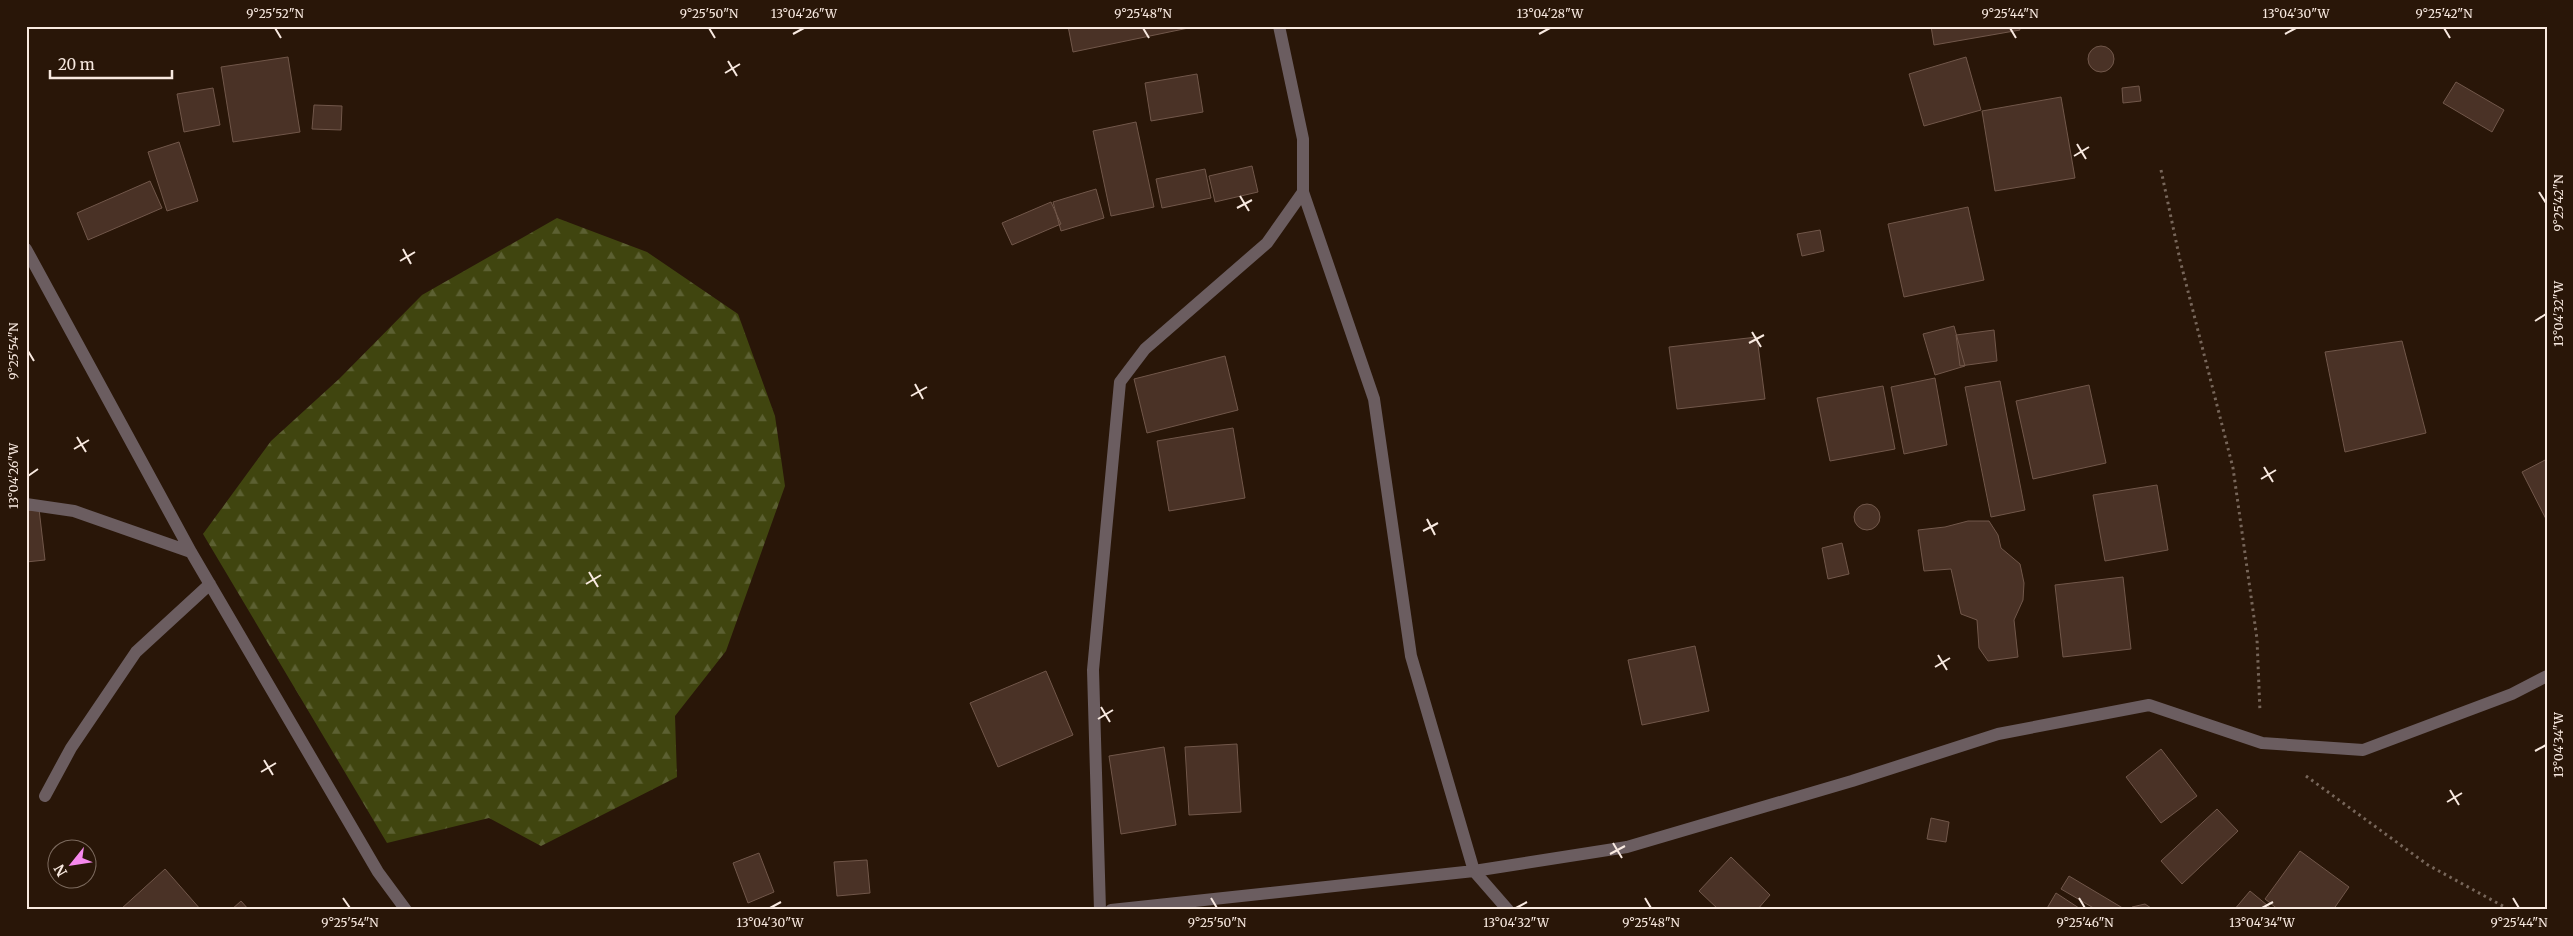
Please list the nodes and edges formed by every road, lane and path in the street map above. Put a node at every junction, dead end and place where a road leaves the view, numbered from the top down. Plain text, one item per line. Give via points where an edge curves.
1 (1280, 26) edge
2 (2161, 170) dead end
3 (1303, 192) junction
4 (26, 249) edge
5 (26, 504) edge
6 (190, 552) junction
7 (210, 584) junction
8 (2547, 676) edge
9 (2262, 743) junction
10 (2301, 772) dead end
11 (45, 796) dead end
12 (1474, 871) junction
13 (406, 910) edge
14 (1100, 910) edge
15 (1111, 910) edge
16 (1508, 910) edge
17 (2510, 910) edge

1 - 3 street via 1303,139
2 - 9 path via 2180,260 2233,468 2257,639
3 - 12 street via 1374,399 1411,656
3 - 14 street via 1267,243 1146,349 1120,382 1093,670
4 - 6 street
5 - 6 street via 74,511
6 - 7 street
7 - 11 street via 136,652 71,748
7 - 13 street via 378,872
8 - 9 street via 2512,694 2363,750
9 - 12 street via 2149,705 1998,734 1627,847
10 - 17 path via 2428,865
12 - 15 street
12 - 16 street

